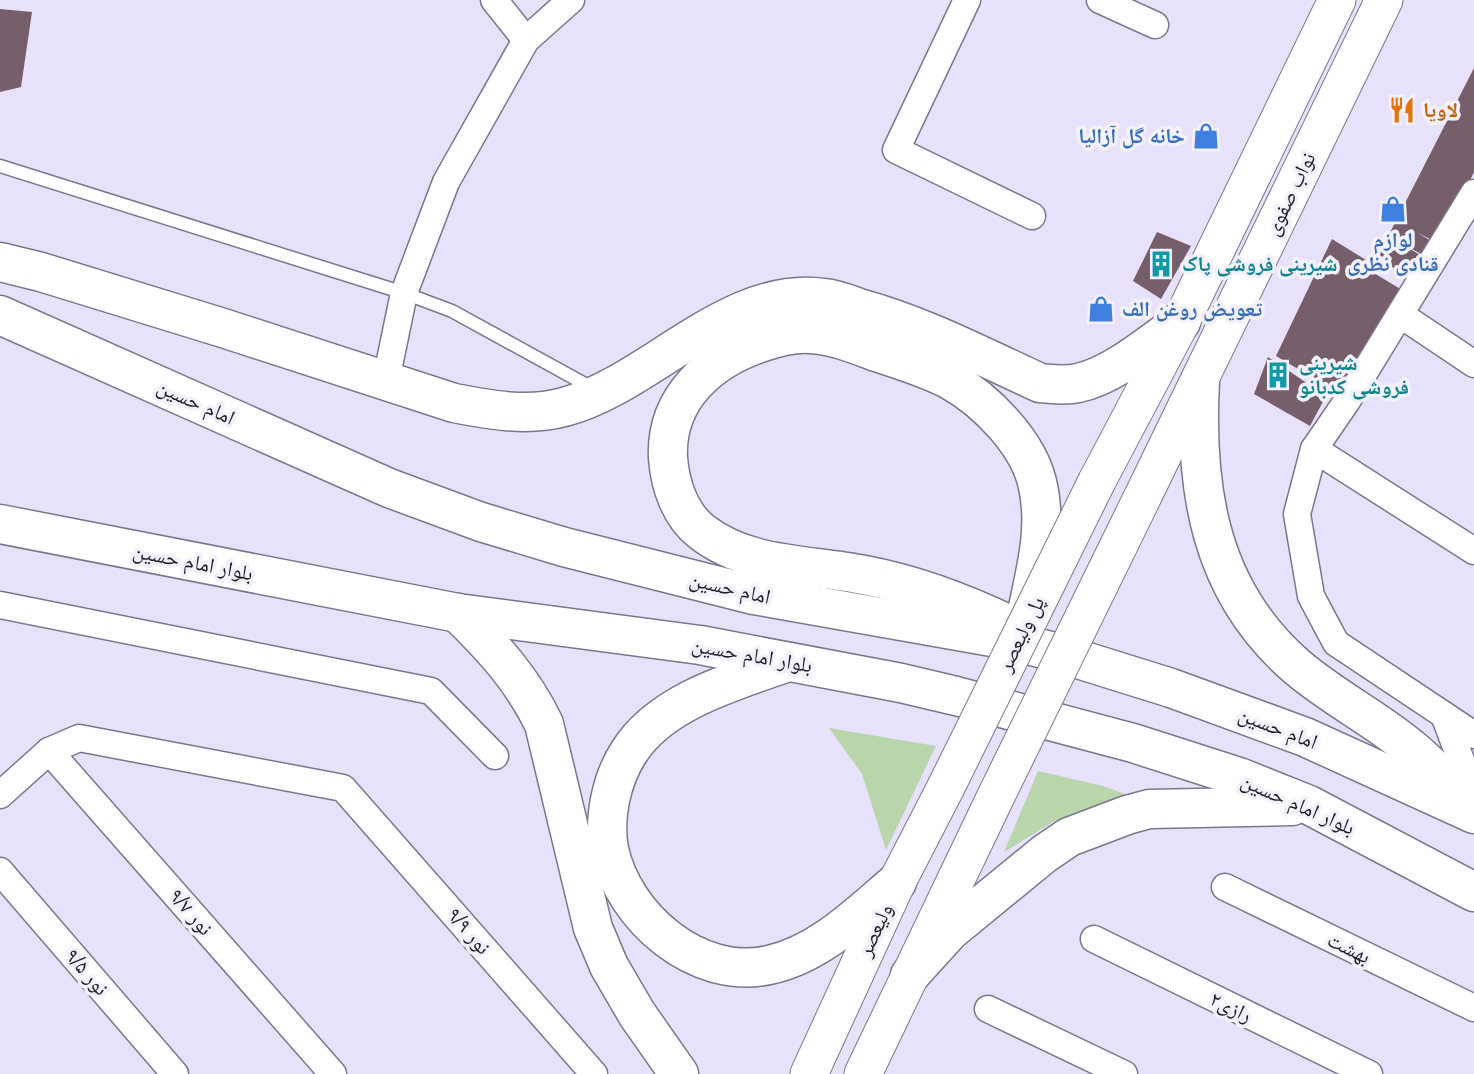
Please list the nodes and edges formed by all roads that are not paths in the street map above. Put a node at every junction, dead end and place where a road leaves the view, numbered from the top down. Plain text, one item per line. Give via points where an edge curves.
1 (494, 0) edge
2 (571, 0) edge
3 (967, 0) edge
4 (1100, 0) edge
5 (1337, 0) edge
6 (1384, 0) edge
7 (1155, 25) dead end
8 (526, 40) junction
9 (0, 166) edge
10 (1474, 193) edge
11 (1032, 216) dead end
12 (0, 262) edge
13 (404, 293) junction
14 (0, 315) edge
15 (1401, 315) junction
16 (1181, 322) junction
17 (1474, 364) edge
18 (386, 380) junction
19 (1200, 381) junction
20 (601, 393) junction
21 (1314, 449) junction
22 (1097, 481) joint
23 (0, 524) edge
24 (1474, 551) edge
25 (0, 605) edge
26 (458, 613) junction
27 (1025, 624) junction
28 (789, 662) junction
29 (1089, 663) junction
30 (1444, 715) junction
31 (1474, 735) edge
32 (49, 751) junction
33 (495, 757) dead end
34 (3, 786) edge
35 (946, 787) joint
36 (1474, 795) edge
37 (1309, 805) junction
38 (1474, 812) edge
39 (0, 871) edge
40 (897, 882) junction
41 (1225, 887) dead end
42 (1474, 892) edge
43 (1094, 939) dead end
44 (911, 975) junction
45 (1474, 1008) edge
46 (988, 1009) dead end
47 (175, 1074) edge
48 (333, 1074) edge
49 (594, 1074) edge
50 (680, 1074) edge
51 (809, 1074) edge
52 (863, 1074) edge
53 (1124, 1074) edge
54 (1369, 1074) edge

1 - 8 street
2 - 8 street
3 - 11 street via 897,150
4 - 7 street
5 - 16 main road, نواب صفوی
6 - 19 main road, نواب صفوی
8 - 13 street via 446,183
9 - 13 lane
10 - 15 street
12 - 18 main road
13 - 18 street
13 - 20 lane via 452,311
14 - 29 main road, امام حسین via 389,488 481,522 754,595 1009,640
15 - 17 street
15 - 21 street
16 - 20 main road via 1115,368 1080,383 1061,385 1040,383 885,315 824,298 773,301 709,328
16 - 22 main road, نواب صفوی
18 - 20 main road via 490,410 531,412 565,407
19 - 38 main road via 1201,486 1207,517 1239,599 1296,666 1412,749
19 - 44 main road, نواب صفوی, bridge
21 - 24 street
21 - 30 street via 1297,514 1311,596 1336,643
22 - 27 main road, پل ولیعصر, bridge
23 - 26 main road, بلوار امام حسین
25 - 33 street via 430,691
26 - 28 main road, بلوار امام حسین via 700,645
26 - 50 main road via 507,663 539,713 593,928 637,1014
27 - 29 main road via 1043,513 1037,481 1011,432 951,381 838,339 808,333 747,347 701,375 683,396 668,435 671,485 684,512 701,531 744,554 865,575 972,606
27 - 35 main road, پل ولیعصر, bridge
28 - 37 main road, بلوار امام حسین via 901,683 1133,743
28 - 40 main road via 711,690 676,709 659,719 630,751 613,787 608,819 609,847 618,876 632,903 678,946 701,959 740,967 768,965 828,939
29 - 38 main road, امام حسین via 1305,737
30 - 31 street
30 - 36 street
32 - 34 street
32 - 48 street, نور ۹/۷
32 - 49 street, نور ۹/۹ via 79,738 343,788
35 - 40 main road, ولیعصر
37 - 42 main road, بلوار امام حسین
37 - 44 main road via 1149,810 1069,837 950,931
39 - 47 street, نور ۹/۵
40 - 51 main road, ولیعصر
41 - 45 street, بهشت
43 - 54 street, رازی۲
44 - 52 main road
46 - 53 street

